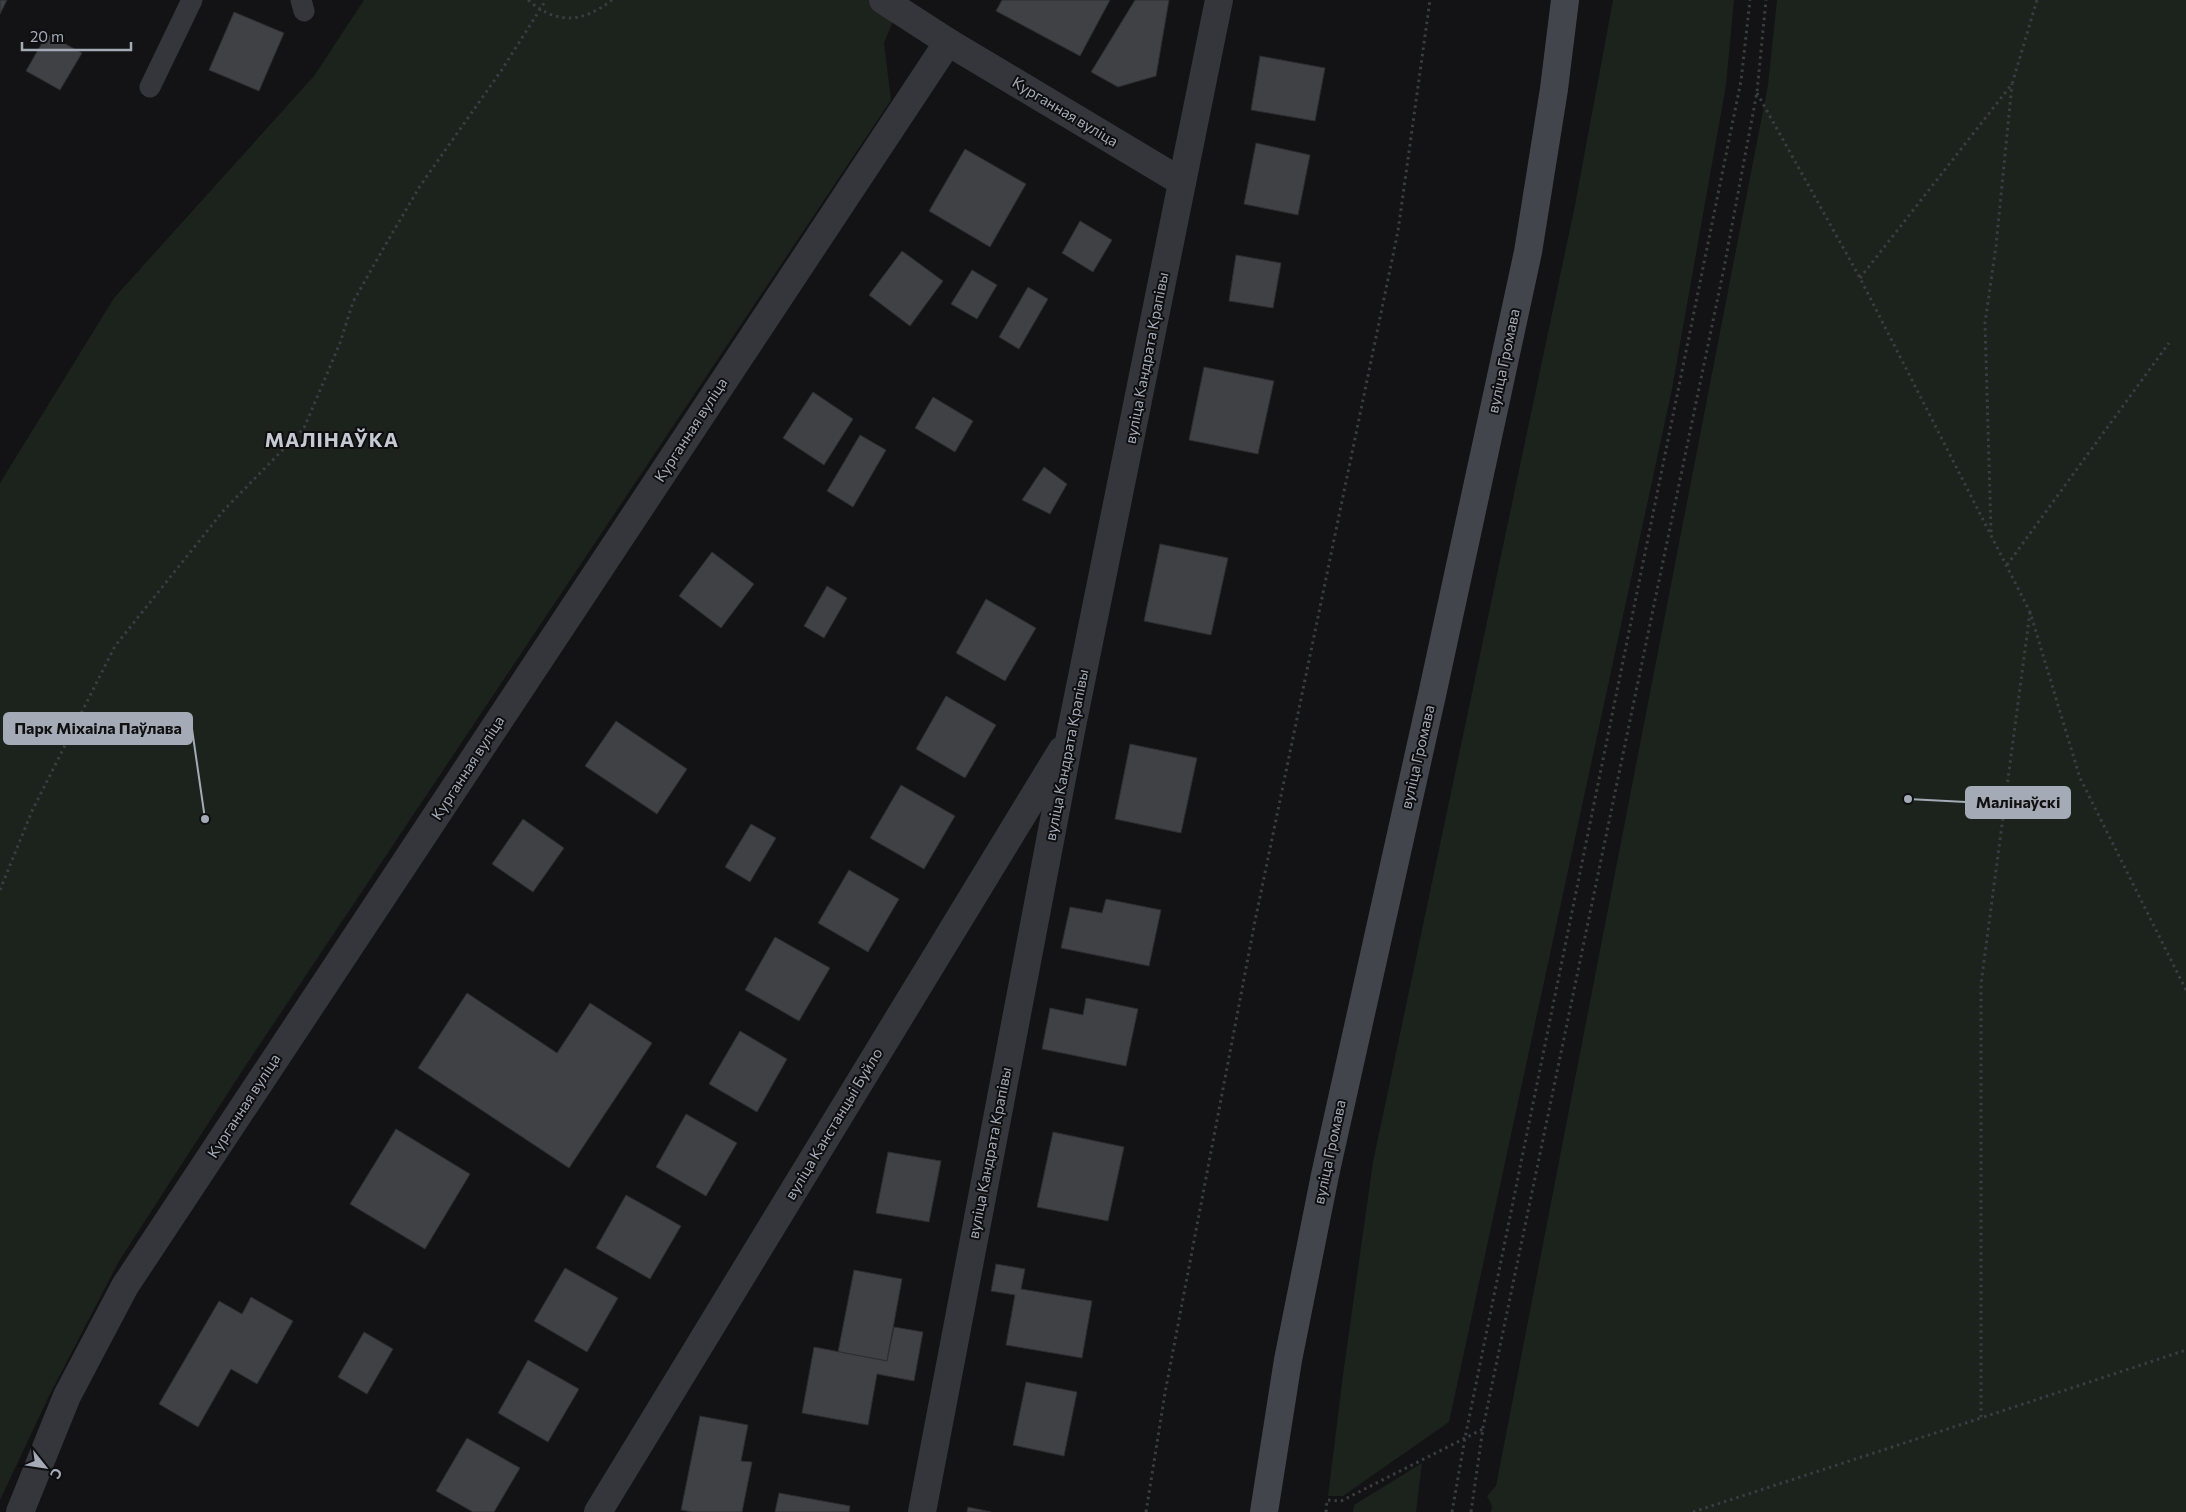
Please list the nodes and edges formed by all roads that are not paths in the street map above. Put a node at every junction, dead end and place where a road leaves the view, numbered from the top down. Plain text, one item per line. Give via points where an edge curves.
1 (192, 0) edge
2 (883, 0) edge
3 (1219, 0) edge
4 (1565, 0) edge
5 (948, 42) junction
6 (150, 87) dead end
7 (1182, 182) junction
8 (1070, 736) junction
9 (20, 1512) edge
10 (598, 1512) edge
11 (922, 1512) edge
12 (1264, 1512) edge

1 - 6 lane
2 - 5 street, Курганная вуліца
3 - 7 street, вуліца Кандрата Крапівы
4 - 12 main road, вуліца Громава via 1528,252 1324,1175 1288,1360
5 - 7 street, Курганная вуліца
5 - 9 street, Курганная вуліца via 125,1286 67,1396
7 - 8 street, вуліца Кандрата Крапівы
8 - 10 street, вуліца Канстанцыі Буйло
8 - 11 street, вуліца Кандрата Крапівы

